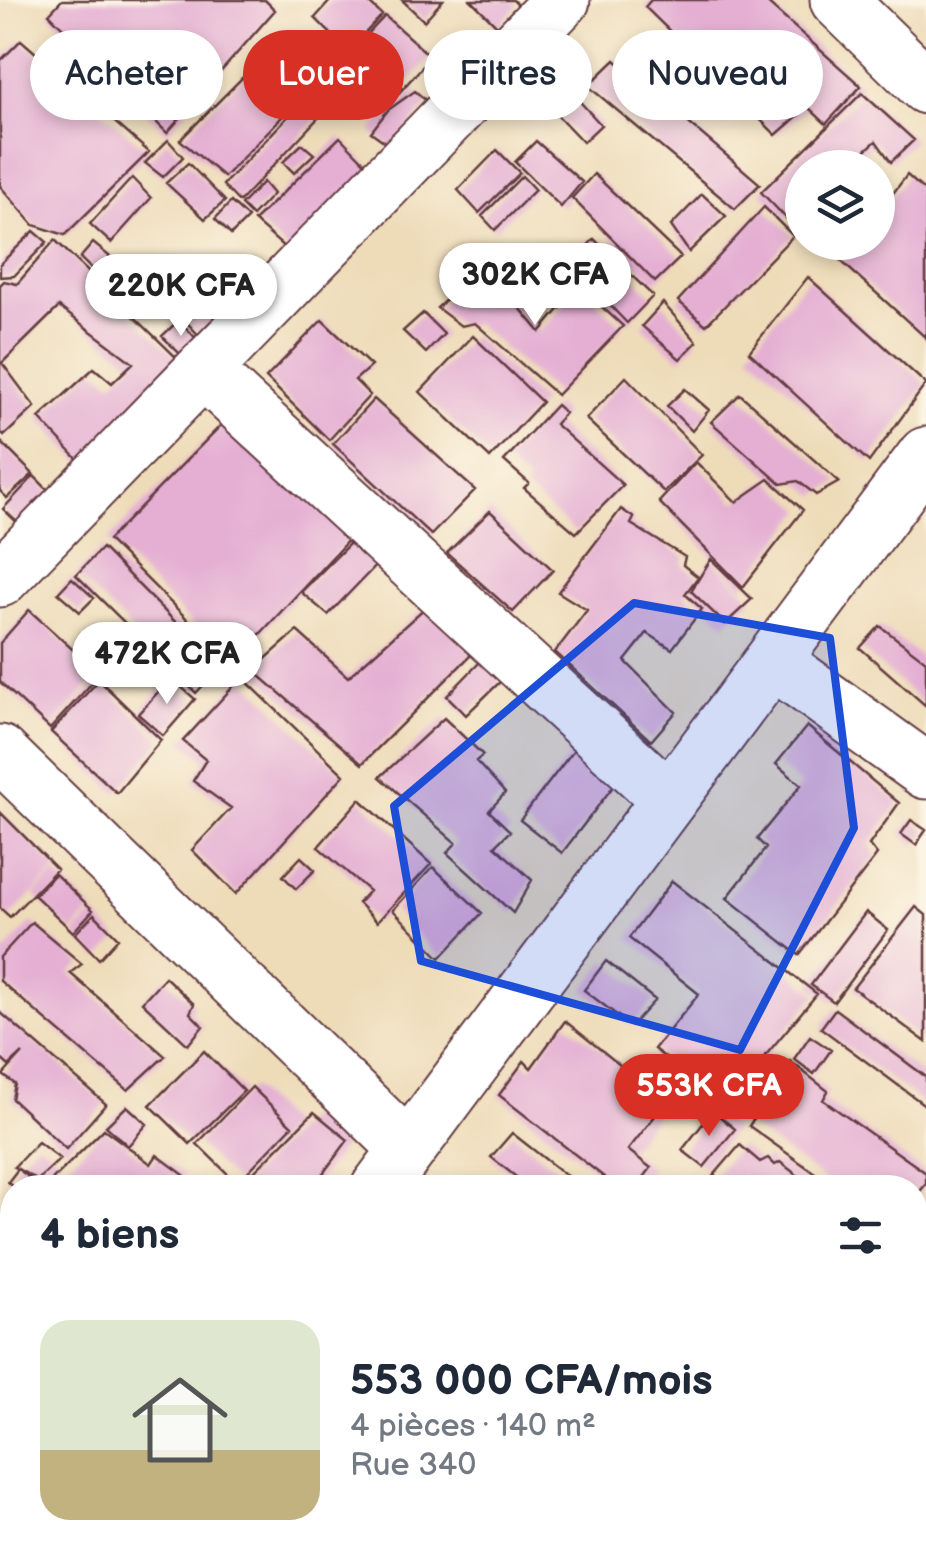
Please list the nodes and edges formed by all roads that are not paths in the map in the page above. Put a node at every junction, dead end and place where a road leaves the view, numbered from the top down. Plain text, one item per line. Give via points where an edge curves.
1 (562, 0) edge
2 (838, 0) edge
3 (926, 86) edge
4 (203, 370) junction
5 (926, 455) edge
6 (0, 579) edge
7 (773, 661) junction
8 (0, 753) edge
9 (926, 772) edge
10 (669, 800) junction
11 (393, 1168) edge

1 - 4 street
2 - 3 street
4 - 6 street
4 - 10 street
5 - 7 street
7 - 9 street
7 - 10 street
8 - 11 street
10 - 11 street

